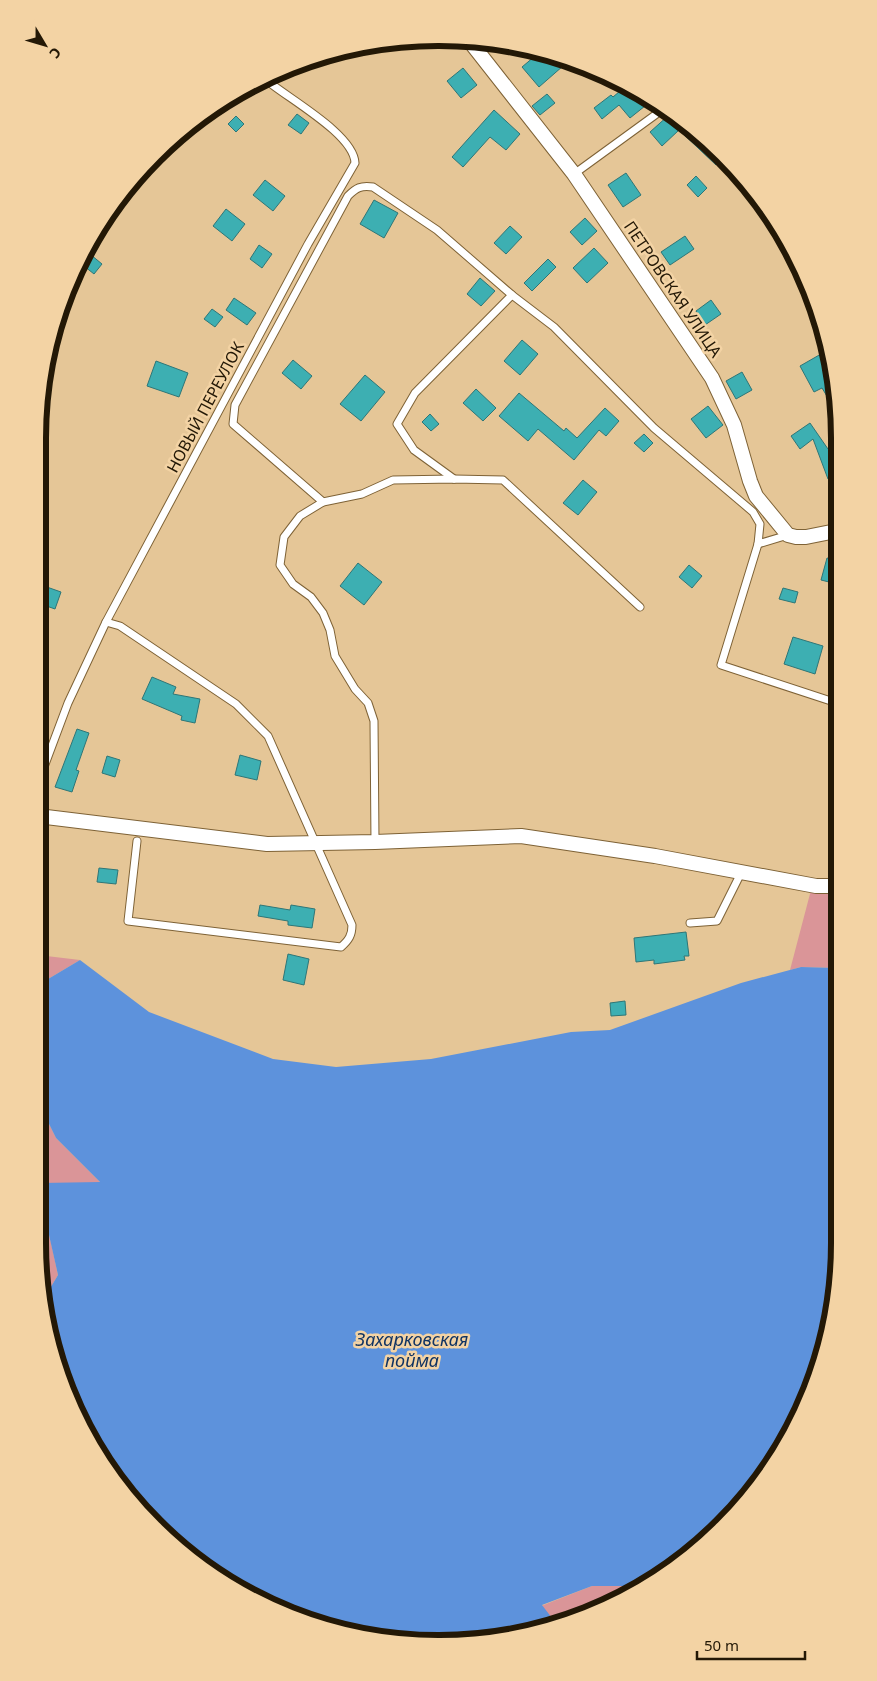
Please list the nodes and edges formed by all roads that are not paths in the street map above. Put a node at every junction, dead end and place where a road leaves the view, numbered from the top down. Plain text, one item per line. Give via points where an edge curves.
1 (475, 48) edge
2 (271, 84) edge
3 (658, 113) edge
4 (574, 174) junction
5 (512, 295) junction
6 (454, 479) junction
7 (323, 502) junction
8 (831, 532) edge
9 (788, 534) junction
10 (758, 544) junction
11 (640, 607) dead end
12 (106, 622) junction
13 (831, 701) edge
14 (46, 762) edge
15 (46, 817) edge
16 (137, 841) dead end
17 (375, 842) junction
18 (317, 843) junction
19 (742, 871) junction
20 (831, 886) edge
21 (690, 923) dead end

1 - 4 street, ПЕТРОВСКАЯ УЛИЦА
2 - 12 lane, НОВЫЙ ПЕРЕУЛОК via 323,121 348,144 355,163 308,244
3 - 4 lane
4 - 9 street, ПЕТРОВСКАЯ УЛИЦА via 712,378 734,426 756,496
5 - 6 lane via 415,393 397,424 414,450
5 - 7 lane via 437,230 372,187 363,185 348,196 235,405 233,424
5 - 10 lane via 554,327 654,428 753,512 760,524
6 - 7 lane via 393,480 362,494
6 - 11 lane via 502,480
7 - 17 lane via 300,516 284,537 280,565 293,584 311,597 323,613 335,656 355,689 368,703 374,721
8 - 9 street via 806,537
9 - 10 lane
10 - 13 lane via 721,665
12 - 14 lane, НОВЫЙ ПЕРЕУЛОК via 68,703
12 - 18 lane via 120,626 236,704 268,736
15 - 18 street via 267,844
16 - 18 lane via 128,921 341,947 352,934 352,925
17 - 18 street
17 - 19 street via 521,836
19 - 20 street
19 - 21 lane via 717,921

